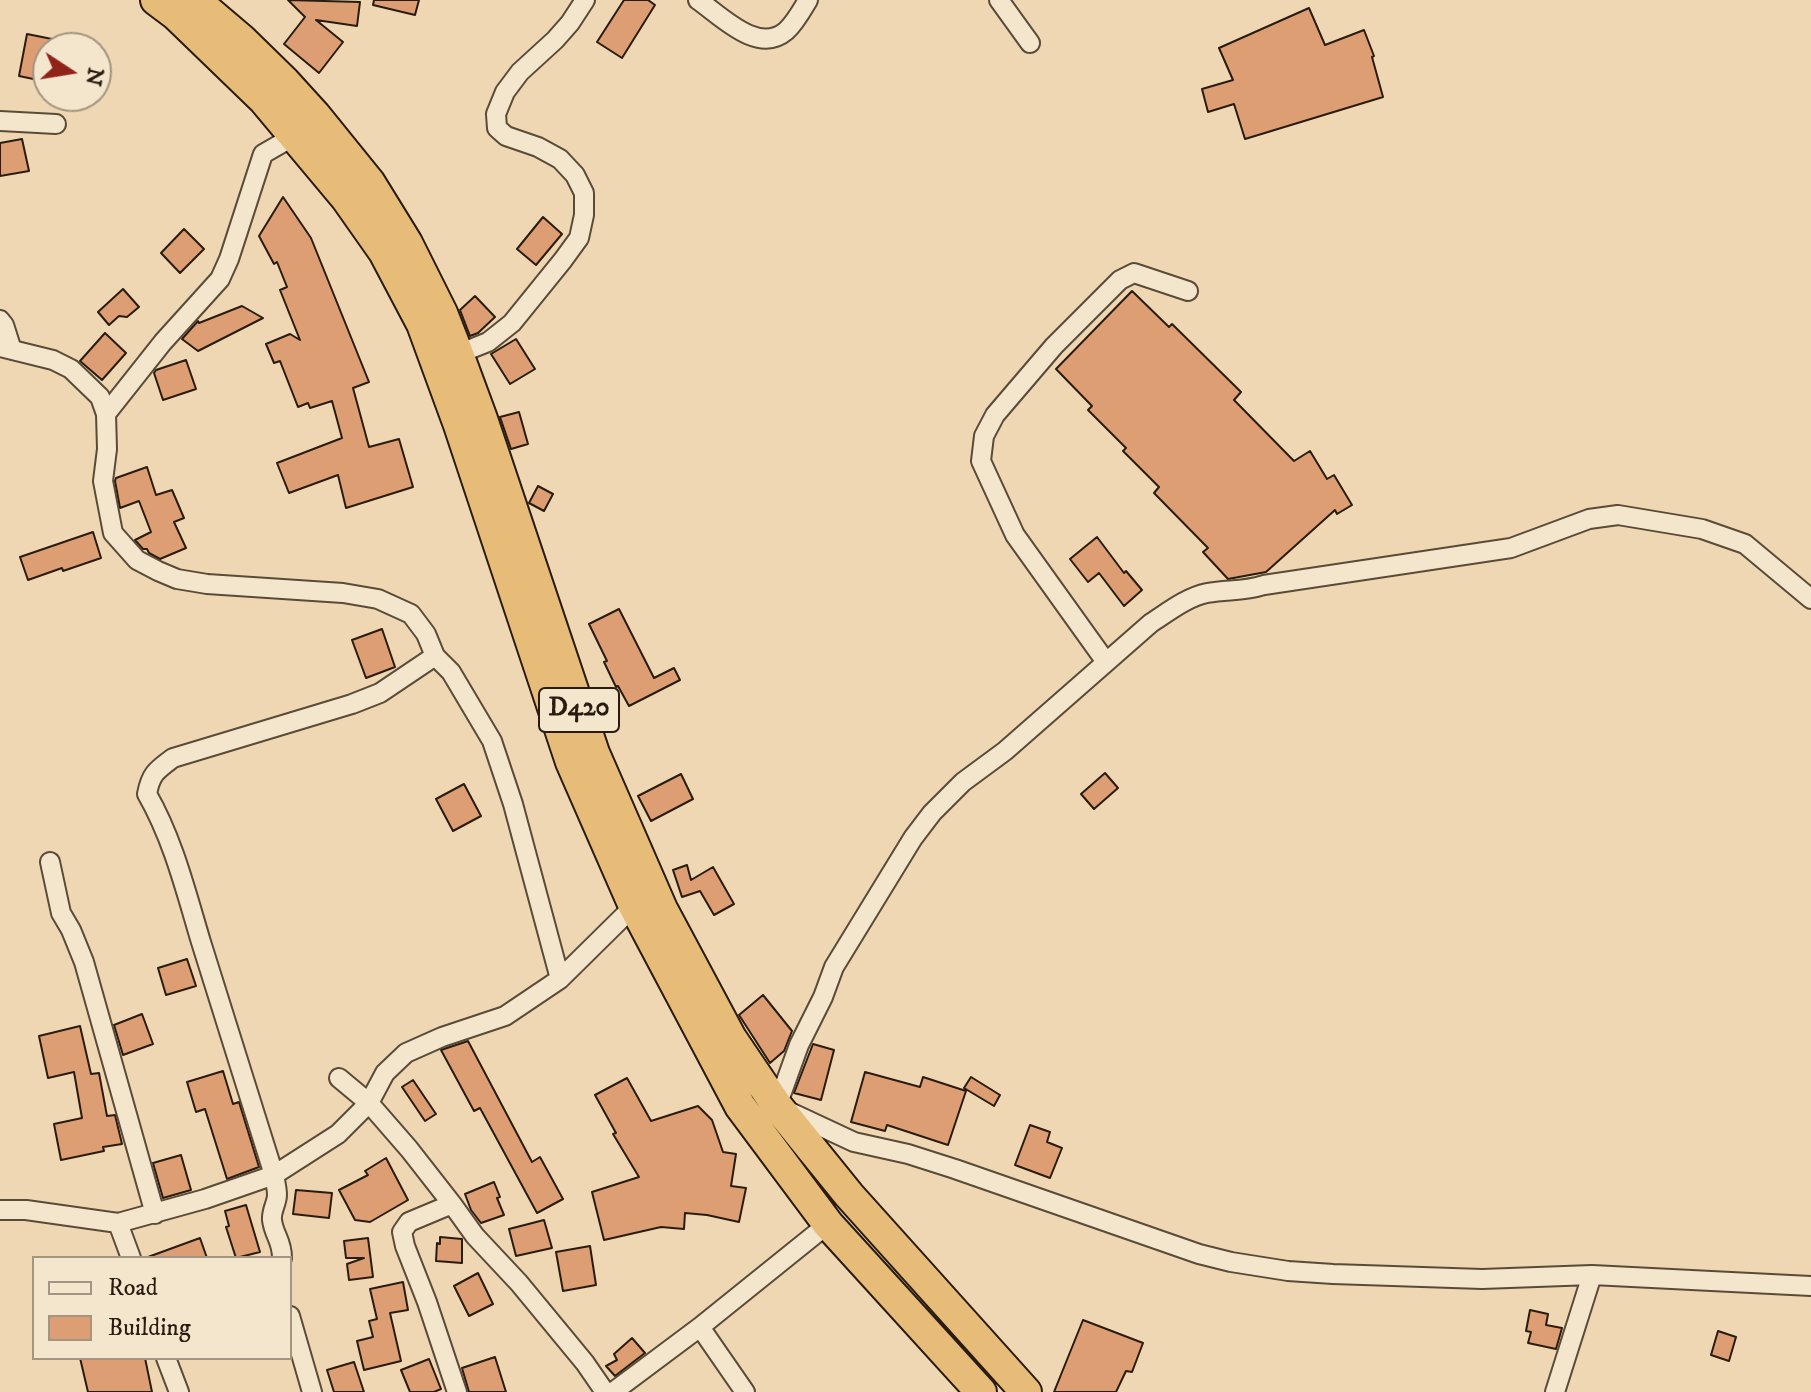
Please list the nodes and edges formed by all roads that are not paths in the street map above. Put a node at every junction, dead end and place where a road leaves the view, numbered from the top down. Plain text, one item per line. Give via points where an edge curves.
1 (156, 0) edge
2 (195, 0) edge
3 (585, 0) edge
4 (698, 0) edge
5 (808, 0) edge
6 (999, 0) edge
7 (1030, 43) dead end
8 (0, 121) edge
9 (56, 124) dead end
10 (296, 135) junction
11 (1188, 291) dead end
12 (0, 320) edge
13 (6, 349) edge
14 (458, 354) junction
15 (106, 414) junction
16 (1811, 599) edge
17 (435, 656) junction
18 (1106, 662) junction
19 (50, 862) dead end
20 (634, 906) junction
21 (560, 979) junction
22 (339, 1078) dead end
23 (369, 1103) junction
24 (777, 1106) junction
25 (274, 1175) junction
26 (452, 1204) junction
27 (0, 1210) edge
28 (155, 1214) junction
29 (118, 1223) junction
30 (828, 1224) junction
31 (130, 1256) edge
32 (282, 1256) edge
33 (1592, 1275) junction
34 (1811, 1286) edge
35 (292, 1323) edge
36 (700, 1327) junction
37 (167, 1360) edge
38 (179, 1392) edge
39 (312, 1392) edge
40 (457, 1392) edge
41 (605, 1392) edge
42 (613, 1392) edge
43 (745, 1392) edge
44 (981, 1392) edge
45 (1026, 1392) edge
46 (1555, 1392) edge

1 - 10 highway, D420
2 - 14 highway, D420 via 285,82 370,183 407,243
3 - 14 street via 555,40 520,72 496,114 497,128 506,136 560,159 575,175 584,193 579,238 512,323 488,342
4 - 5 street via 740,32 765,40 787,30
6 - 7 street
8 - 9 street
10 - 15 street via 263,154 220,279
10 - 20 highway, D420 via 384,252 422,324 571,762
11 - 18 street via 1134,273 1120,280 1054,346 995,415 984,436 981,461 1015,535
12 - 13 street
13 - 15 street via 71,369 100,397
14 - 24 highway, D420 via 594,753 662,909 731,1038
15 - 17 street via 103,481 113,533 137,560 177,579 207,584 378,599 411,614
16 - 18 street via 1745,544 1702,529 1618,515 1589,519 1511,548 1206,593 1151,623
17 - 21 street via 451,672 492,741
17 - 25 street via 380,693 352,704 173,758 150,781 147,794 185,888
18 - 24 street via 963,782 922,826 834,967
19 - 28 street via 61,913 84,962
20 - 21 street
20 - 30 highway, D420 via 740,1106
21 - 23 street via 505,1016 406,1053 385,1073
22 - 23 street
23 - 25 street via 338,1134
23 - 26 street
24 - 33 street via 854,1142 932,1161 1231,1262 1333,1274 1482,1279
24 - 45 highway, D420 via 849,1195
25 - 28 street
25 - 32 street via 277,1198 272,1220
26 - 40 street via 409,1222 402,1232
26 - 41 street
27 - 29 street
28 - 29 street
29 - 31 street
30 - 36 street
30 - 44 highway, D420
33 - 34 street
33 - 46 street
35 - 39 street
36 - 42 street
36 - 43 street
37 - 38 street

